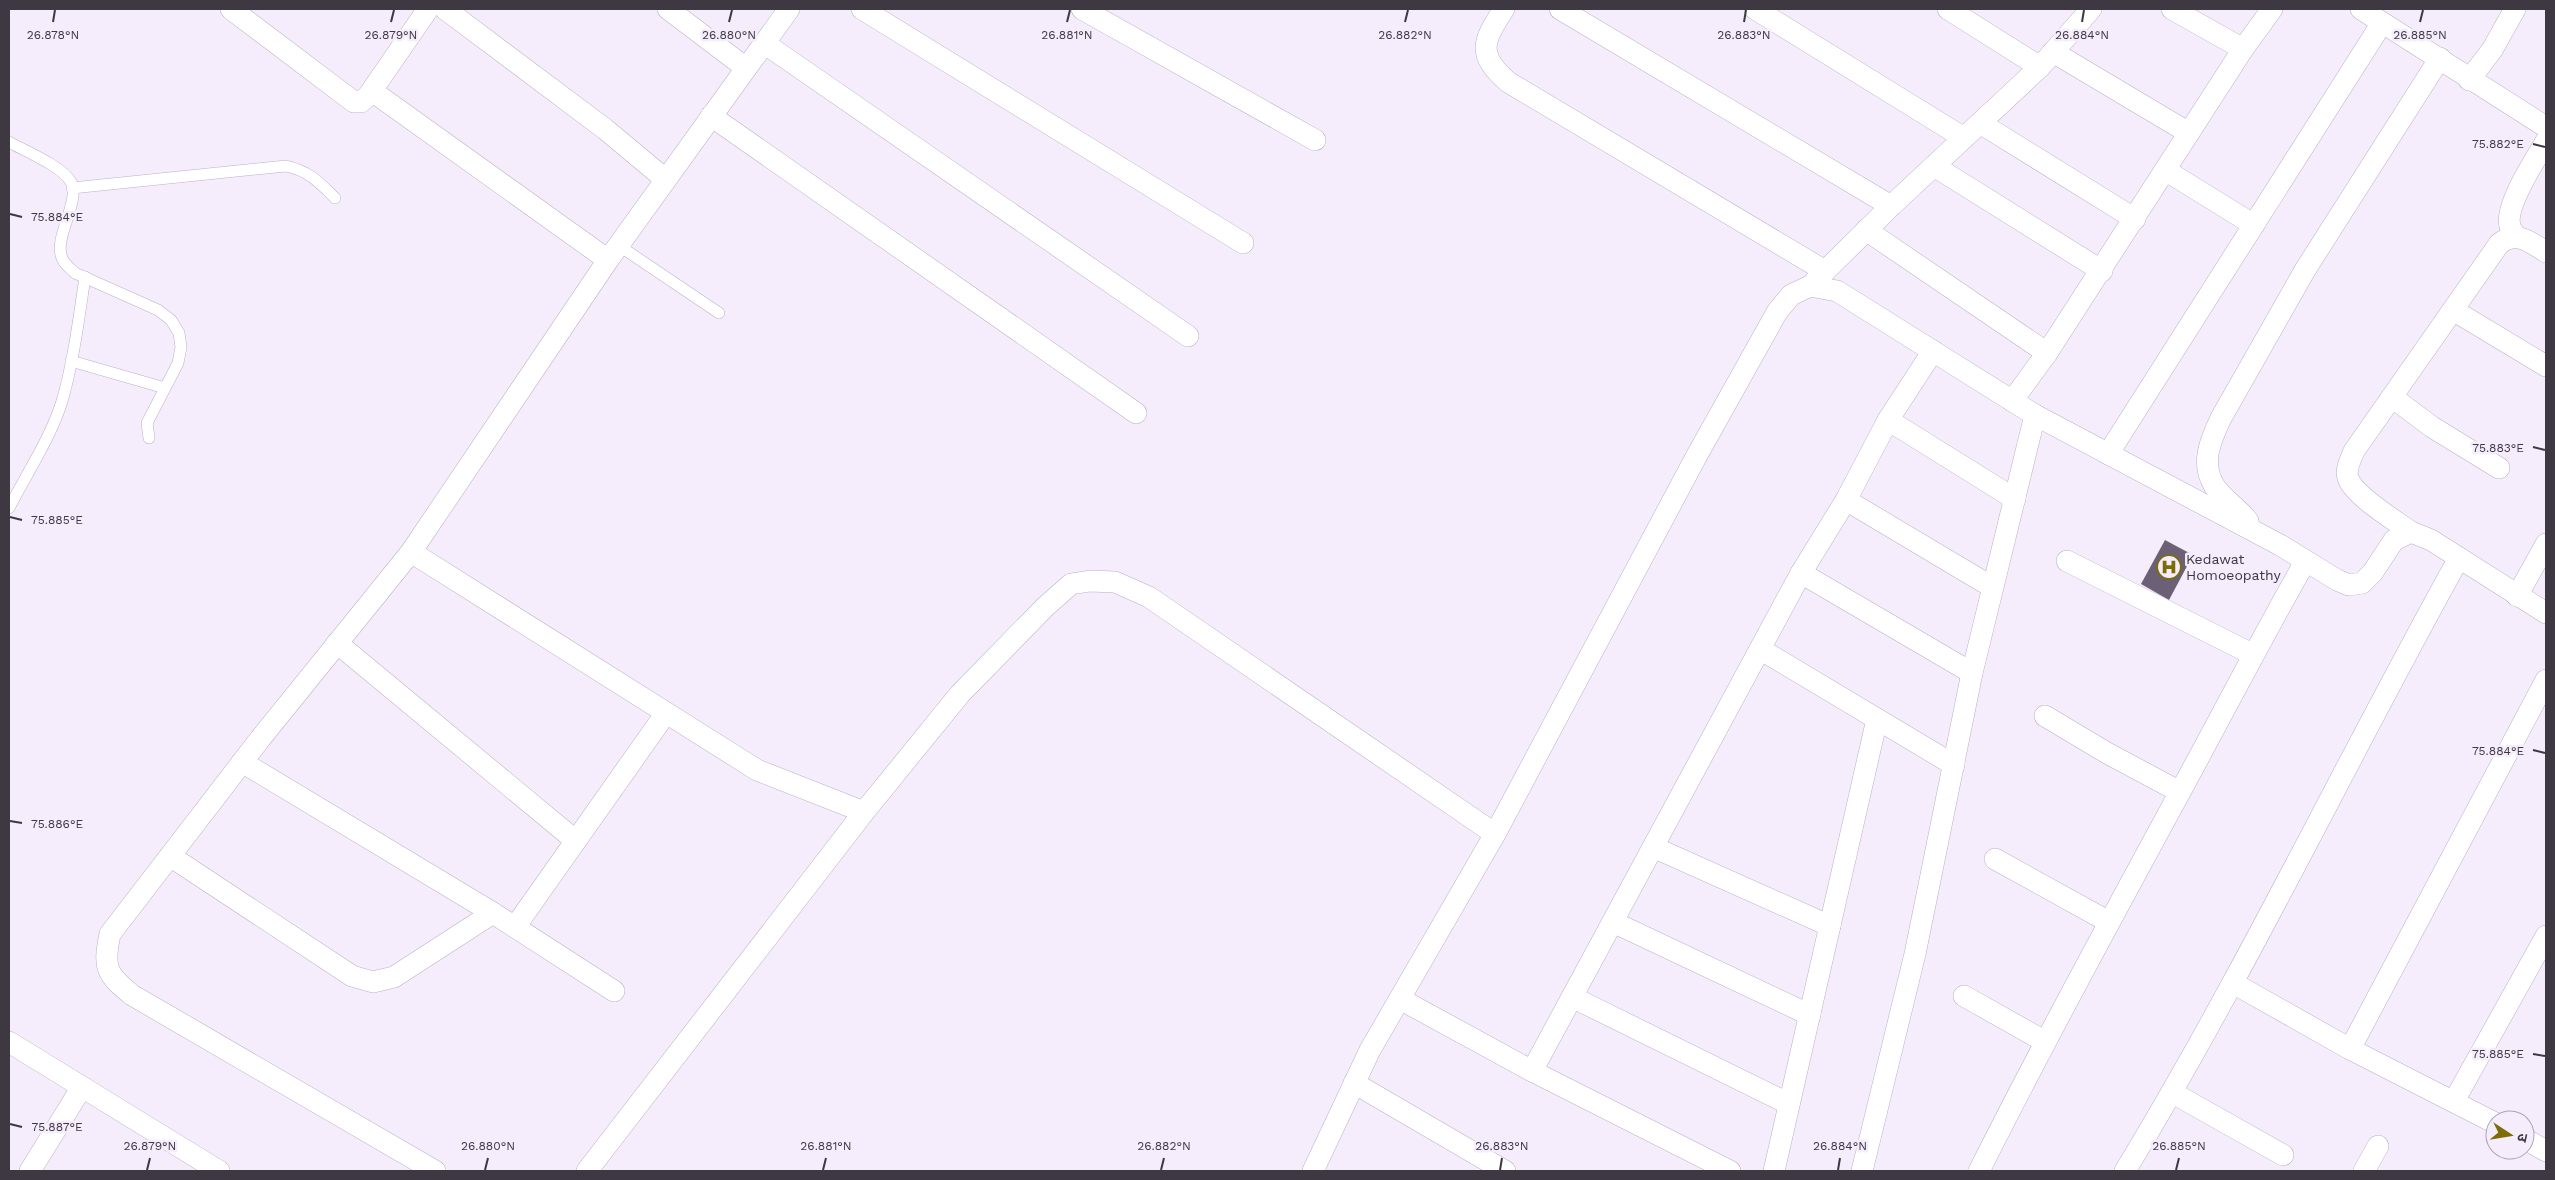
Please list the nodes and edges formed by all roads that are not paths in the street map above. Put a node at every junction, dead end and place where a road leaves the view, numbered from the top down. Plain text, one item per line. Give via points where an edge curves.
1 (231, 9) edge
2 (428, 9) edge
3 (445, 9) edge
4 (668, 9) edge
5 (789, 9) edge
6 (862, 9) edge
7 (1082, 9) edge
8 (1504, 9) edge
9 (1560, 9) edge
10 (1755, 9) edge
11 (1948, 9) edge
12 (2091, 9) edge
13 (2172, 9) edge
14 (2272, 9) edge
15 (2361, 9) edge
16 (2515, 9) edge
17 (2382, 23) junction
18 (764, 43) junction
19 (2243, 49) junction
20 (2440, 58) junction
21 (2046, 60) junction
22 (746, 68) junction
23 (2469, 80) junction
24 (372, 91) junction
25 (711, 116) junction
26 (1980, 123) junction
27 (2546, 127) edge
28 (2189, 133) junction
29 (1964, 138) junction
30 (1315, 140) dead end
31 (2546, 141) edge
32 (9, 142) edge
33 (1934, 166) junction
34 (2165, 170) junction
35 (665, 179) junction
36 (72, 188) junction
37 (335, 198) dead end
38 (1891, 206) junction
39 (2135, 219) junction
40 (2254, 225) junction
41 (1866, 230) junction
42 (2516, 236) junction
43 (1243, 243) dead end
44 (613, 252) junction
45 (2546, 252) edge
46 (1825, 271) junction
47 (2102, 271) junction
48 (84, 277) junction
49 (1810, 286) junction
50 (2453, 310) junction
51 (719, 313) dead end
52 (1188, 336) dead end
53 (1933, 351) junction
54 (2047, 353) junction
55 (71, 361) junction
56 (2546, 366) edge
57 (165, 388) junction
58 (2392, 397) junction
59 (2012, 401) junction
60 (1136, 414) dead end
61 (2035, 416) junction
62 (1888, 420) junction
63 (149, 438) dead end
64 (2108, 454) junction
65 (2499, 468) dead end
66 (13, 489) edge
67 (2015, 499) junction
68 (1846, 500) junction
69 (9, 508) edge
70 (2411, 532) junction
71 (2259, 533) junction
72 (2546, 544) edge
73 (411, 552) junction
74 (2459, 558) junction
75 (2067, 561) dead end
76 (2305, 562) junction
77 (1801, 573) junction
78 (1992, 587) junction
79 (2517, 596) junction
80 (2546, 614) edge
81 (338, 643) junction
82 (1760, 649) junction
83 (2252, 654) junction
84 (1972, 672) junction
85 (2546, 680) edge
86 (666, 713) junction
87 (2045, 716) dead end
88 (1877, 719) junction
89 (242, 762) junction
90 (1954, 765) junction
91 (2180, 792) junction
92 (864, 812) junction
93 (1495, 834) junction
94 (576, 841) junction
95 (1653, 847) junction
96 (170, 856) junction
97 (1995, 859) dead end
98 (493, 913) junction
99 (1613, 922) junction
100 (2109, 922) junction
101 (1830, 926) junction
102 (515, 927) junction
103 (2543, 949) edge
104 (2233, 983) junction
105 (614, 991) dead end
106 (1964, 996) dead end
107 (1572, 997) junction
108 (1400, 999) junction
109 (1810, 1015) junction
110 (2044, 1041) junction
111 (9, 1042) edge
112 (2350, 1049) junction
113 (1532, 1070) junction
114 (1354, 1083) junction
115 (82, 1088) junction
116 (2173, 1093) junction
117 (2454, 1101) junction
118 (1789, 1104) junction
119 (2485, 1118) edge
120 (2535, 1145) edge
121 (2378, 1146) dead end
122 (2546, 1151) edge
123 (2282, 1156) dead end
124 (30, 1171) edge
125 (219, 1171) edge
126 (435, 1171) edge
127 (587, 1171) edge
128 (1313, 1171) edge
129 (1505, 1171) edge
130 (1730, 1171) edge
131 (1774, 1171) edge
132 (1862, 1171) edge
133 (1979, 1171) edge
134 (2126, 1171) edge
135 (2364, 1171) edge

1 - 24 street via 348,99 360,102
2 - 24 street
3 - 35 street
4 - 22 street
5 - 18 street
6 - 43 street
7 - 30 street
8 - 46 street via 1488,34 1486,53 1492,69 1508,82
9 - 38 street
10 - 29 street
11 - 21 street
12 - 21 street
13 - 19 street
14 - 19 street
15 - 17 street
16 - 23 street via 2492,50
17 - 20 street
17 - 40 street
18 - 22 street
18 - 52 street
19 - 28 street
20 - 23 street
20 - 71 street via 2305,270 2210,441 2206,466 2216,488
21 - 26 street
21 - 28 street
22 - 25 street
23 - 27 street
24 - 44 street
25 - 35 street
25 - 60 street
26 - 29 street
26 - 39 street
28 - 34 street
29 - 33 street
31 - 42 street via 2510,215 2510,226
32 - 36 lane via 62,172
33 - 38 street
33 - 47 street
34 - 39 street
34 - 40 street
35 - 44 street
36 - 37 lane via 286,166 314,176
36 - 48 lane via 61,257
38 - 41 street
39 - 47 street
40 - 64 street
41 - 46 street
41 - 54 street
42 - 45 street
42 - 50 street via 2498,244
44 - 51 lane
44 - 73 street
46 - 49 street
47 - 54 street
48 - 55 lane
48 - 57 lane via 158,310 172,320 179,333 181,347 178,363
49 - 53 street via 1837,292
49 - 93 street via 1791,295 1772,321
50 - 56 street
50 - 58 street
53 - 59 street
53 - 62 street
54 - 59 street
55 - 57 lane
55 - 66 lane via 63,399
57 - 63 lane via 147,423
58 - 65 street via 2432,427
58 - 70 street via 2354,452 2348,478 2355,490
59 - 61 street
61 - 64 street
61 - 67 street
62 - 67 street
62 - 68 street
64 - 71 street
66 - 69 lane
67 - 78 street
68 - 77 street
68 - 78 street
70 - 74 street
70 - 76 street via 2394,540 2374,572 2362,584 2349,585
71 - 76 street
72 - 79 street
73 - 81 street
73 - 86 street
74 - 79 street
74 - 104 street via 2388,686 2322,818
75 - 83 street
76 - 83 street
77 - 82 street
77 - 84 street
78 - 84 street
79 - 80 street
81 - 89 street
81 - 94 street
82 - 88 street
82 - 95 street
83 - 91 street
84 - 90 street
85 - 112 street
86 - 92 street via 757,770
86 - 94 street
87 - 91 street
88 - 90 street
88 - 101 street
89 - 96 street
89 - 98 street
90 - 132 street via 1915,954
91 - 100 street
92 - 93 street via 960,694 1045,607 1071,584 1090,581 1115,582 1149,597
92 - 127 street
93 - 108 street
94 - 102 street
95 - 99 street
95 - 101 street
96 - 98 street via 352,976 373,982 394,977
96 - 126 street via 110,934 106,965 112,980 132,995
97 - 100 street
98 - 102 street
99 - 107 street
99 - 109 street
100 - 110 street
101 - 109 street
102 - 105 street
103 - 117 street
104 - 112 street
104 - 116 street
106 - 110 street
107 - 113 street
107 - 118 street
108 - 113 street
108 - 114 street
109 - 118 street
110 - 133 street
111 - 115 street
112 - 117 street
113 - 130 street
114 - 128 street
114 - 129 street
115 - 124 street
115 - 125 street
116 - 123 street
116 - 134 street
117 - 119 street
118 - 131 street
120 - 122 street
121 - 135 street

